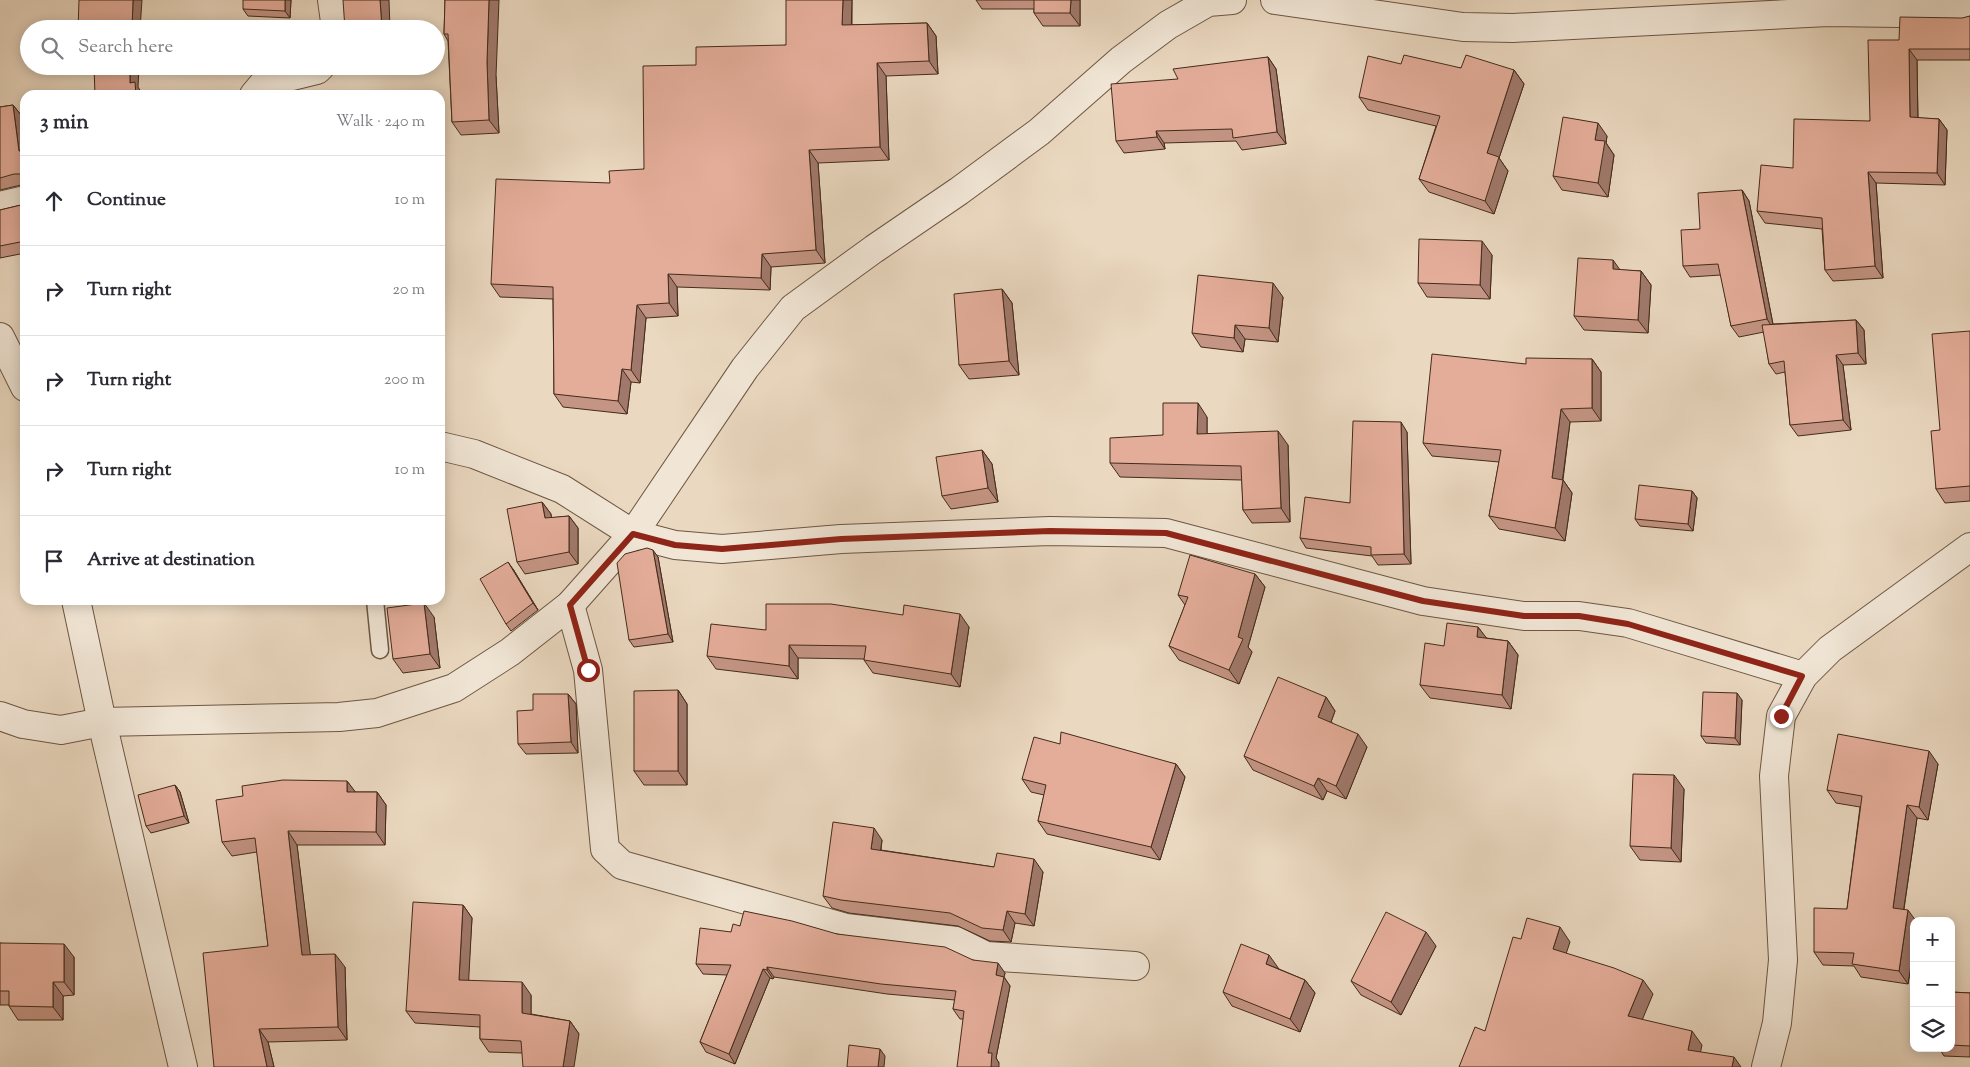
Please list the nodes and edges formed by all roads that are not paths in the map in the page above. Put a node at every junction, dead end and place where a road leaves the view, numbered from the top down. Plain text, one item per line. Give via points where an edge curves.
1 (332, 0) edge
2 (1275, 0) edge
3 (1216, 1) edge
4 (1970, 14) edge
5 (335, 20) edge
6 (297, 75) edge
7 (258, 90) edge
8 (20, 201) edge
9 (0, 206) edge
10 (0, 336) edge
11 (20, 341) edge
12 (20, 377) edge
13 (445, 447) edge
14 (633, 534) junction
15 (1970, 546) edge
16 (77, 605) edge
17 (375, 605) edge
18 (570, 605) junction
19 (380, 650) dead end
20 (1802, 676) junction
21 (0, 716) edge
22 (102, 722) junction
23 (1135, 966) dead end
24 (183, 1067) edge
25 (1766, 1067) edge

1 - 5 street
2 - 4 street via 1463,27 1513,28 1828,12
3 - 14 street via 1168,25 1120,60 1031,138 793,308 745,368
6 - 7 street via 264,83
8 - 9 street
10 - 11 street
10 - 12 street
13 - 14 street via 474,454 562,489
14 - 18 street
14 - 20 street via 675,545 722,549 841,539 1050,531 1166,533 1423,601 1524,616 1579,616 1628,624
15 - 20 street via 1830,649
16 - 22 street
17 - 19 lane
18 - 22 street via 510,652 454,688 377,714
18 - 23 street via 588,670 605,849 622,865 846,928 956,941 986,956
20 - 25 street via 1781,716 1774,776 1783,960 1777,1023
21 - 22 street via 23,724 61,730
22 - 24 street

